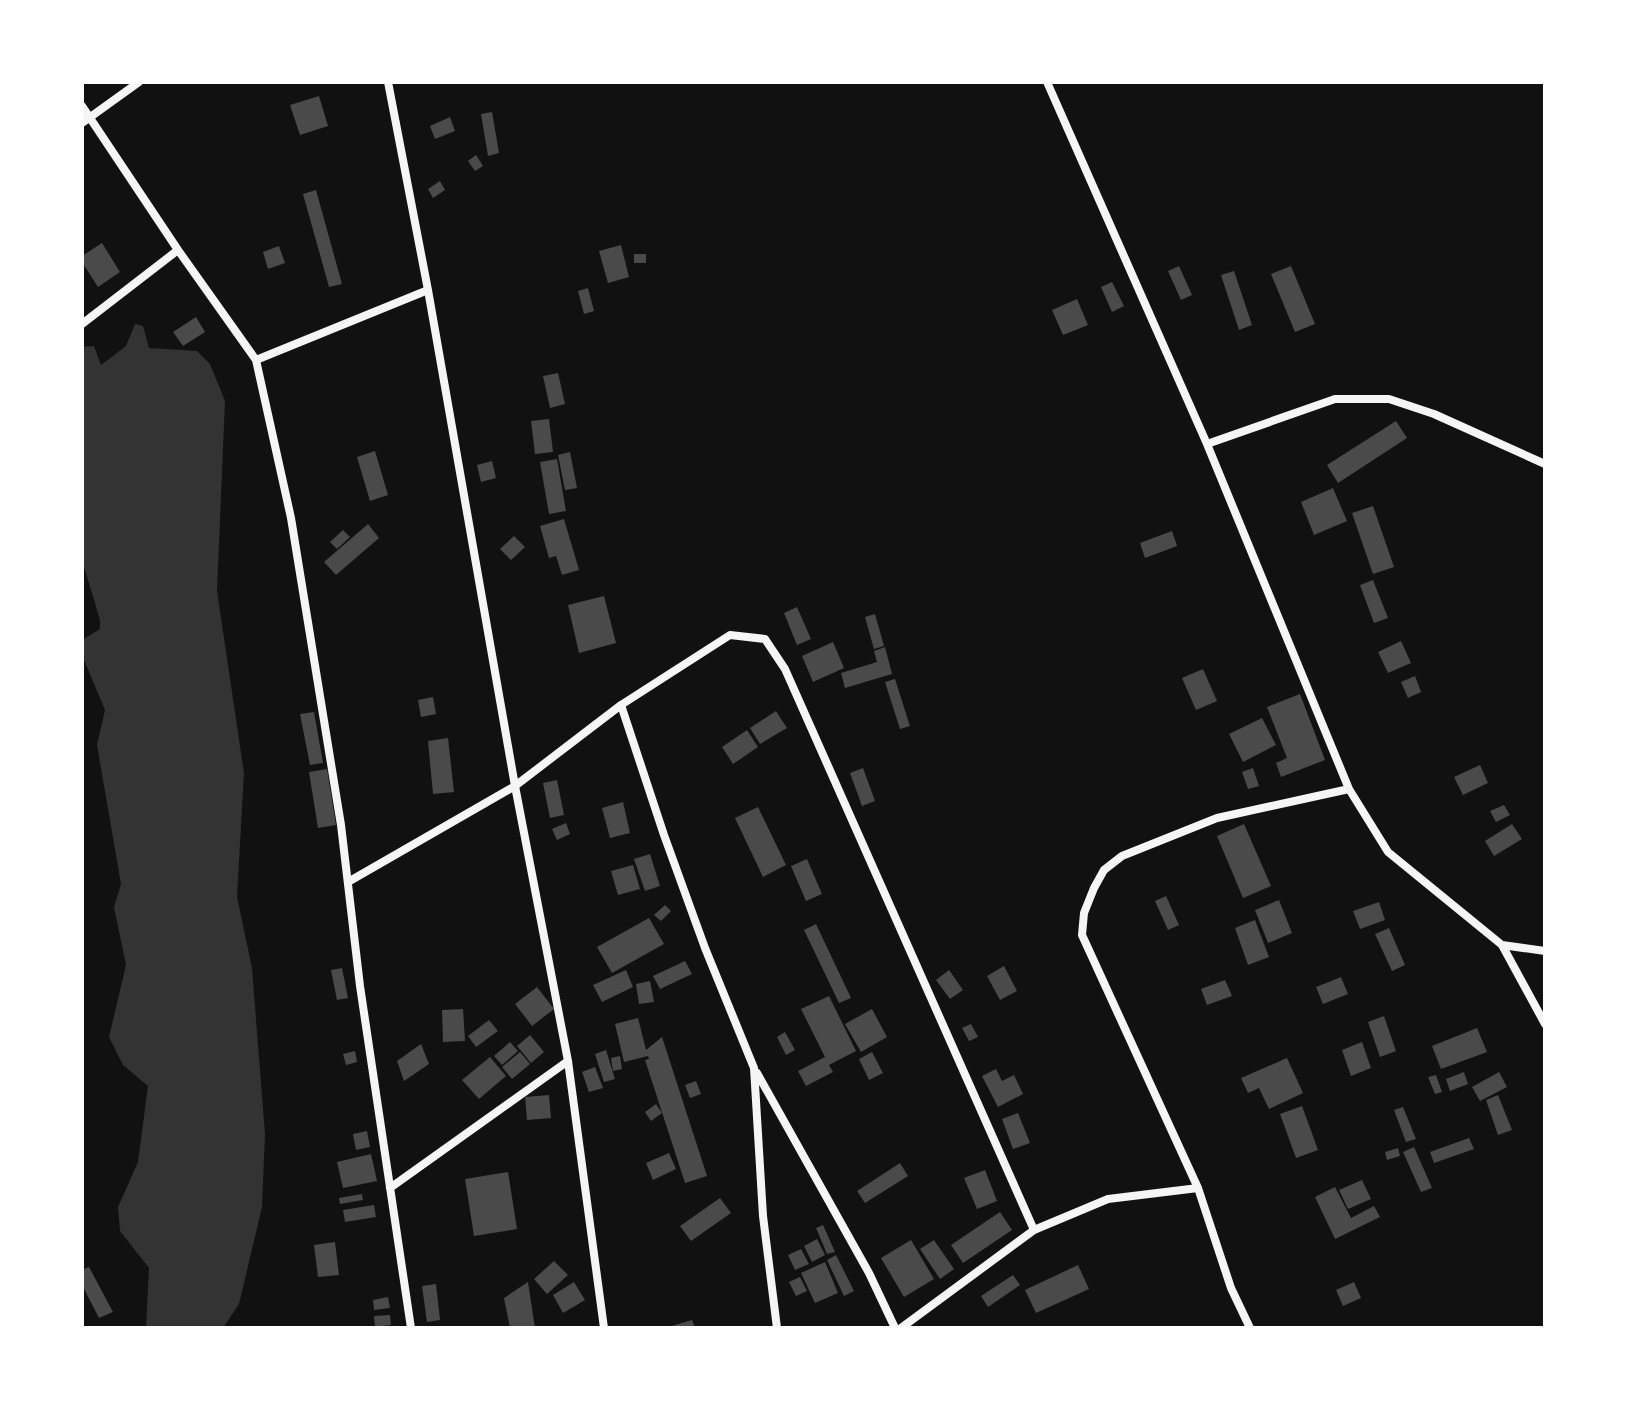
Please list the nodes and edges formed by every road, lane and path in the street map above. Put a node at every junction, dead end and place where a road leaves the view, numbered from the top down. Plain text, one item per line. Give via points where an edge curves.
1 (139, 82) edge
2 (388, 82) edge
3 (1047, 82) edge
4 (82, 106) edge
5 (86, 120) edge
6 (178, 250) junction
7 (428, 290) junction
8 (82, 324) edge
9 (256, 360) junction
10 (1207, 444) junction
11 (1545, 464) edge
12 (621, 705) junction
13 (515, 786) junction
14 (1349, 789) junction
15 (348, 882) junction
16 (1502, 945) junction
17 (1545, 951) edge
18 (1545, 1024) edge
19 (568, 1061) junction
20 (754, 1068) junction
21 (390, 1188) junction
22 (1198, 1188) junction
23 (1034, 1230) junction
24 (411, 1328) edge
25 (604, 1328) edge
26 (777, 1328) edge
27 (898, 1328) edge
28 (1250, 1328) edge

1 - 5 street
2 - 7 street
3 - 10 street
4 - 5 street
5 - 6 street
6 - 8 street
6 - 9 street
7 - 9 street
7 - 13 street
9 - 15 street via 291,518
10 - 11 street via 1335,399 1389,399
10 - 14 street
12 - 13 street
12 - 20 street via 695,920
12 - 23 street via 730,635 765,639 785,669
13 - 15 street
13 - 19 street
14 - 16 street via 1388,852
14 - 22 street via 1217,818 1122,856 1104,870 1084,913 1082,935
15 - 21 street
16 - 17 street
16 - 18 street
19 - 21 street
19 - 25 street
20 - 26 street via 763,1216
20 - 27 street
21 - 24 street
22 - 23 street via 1108,1199
22 - 28 street
23 - 27 street

